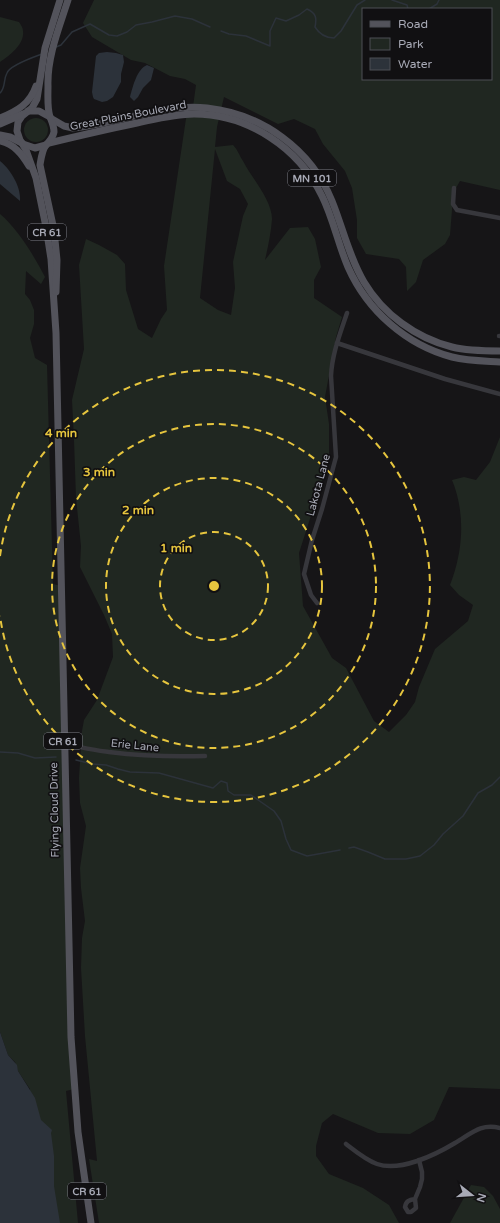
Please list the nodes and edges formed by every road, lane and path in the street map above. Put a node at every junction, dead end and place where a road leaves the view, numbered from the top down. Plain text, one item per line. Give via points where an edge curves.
1 (60, 0) edge
2 (68, 0) edge
3 (41, 68) junction
4 (26, 112) junction
5 (0, 118) edge
6 (51, 118) junction
7 (0, 124) edge
8 (0, 135) edge
9 (0, 141) edge
10 (22, 143) junction
11 (47, 144) junction
12 (454, 188) dead end
13 (42, 206) junction
14 (500, 218) edge
15 (347, 313) dead end
16 (55, 322) junction
17 (337, 343) junction
18 (500, 351) edge
19 (500, 362) edge
20 (500, 394) edge
21 (317, 604) dead end
22 (63, 742) junction
23 (205, 756) dead end
24 (500, 1128) edge
25 (346, 1144) dead end
26 (419, 1160) junction
27 (415, 1199) dead end
28 (91, 1223) edge

1 - 3 main road via 43,52
2 - 6 main road, Flying Cloud Drive / CR 61 via 50,63 48,88
3 - 4 main road, Flying Cloud Drive / CR 61 via 37,99 34,106
3 - 5 main road via 37,85 29,101
4 - 6 main road via 39,111
4 - 7 main road
4 - 10 main road, Flying Cloud Drive / CR 61 via 19,120 17,128
6 - 11 main road, Flying Cloud Drive / CR 61 via 54,131
6 - 18 main road, Great Plains Boulevard / MN 101 via 73,128 169,109 195,107 230,112 263,125 292,145 316,172 332,200 360,276 373,296 388,312 413,331 440,343 471,350
8 - 10 main road
9 - 13 main road via 12,146 24,157
10 - 11 main road via 34,148
10 - 13 main road, Flying Cloud Drive / CR 61 via 36,178
11 - 16 main road, Flying Cloud Drive / CR 61 via 40,165 56,245
11 - 19 main road, Great Plains Boulevard / MN 101 via 185,114 219,116 254,128 289,151 310,176 323,198 352,276 385,320 411,339 444,354 478,361
12 - 14 street via 453,204 457,210
13 - 16 main road, Flying Cloud Drive / CR 61 via 50,248
15 - 17 street, Lakota Lane
16 - 22 main road, Flying Cloud Drive / CR 61
17 - 20 street via 445,379
17 - 21 street, Lakota Lane via 331,376 336,457 304,574
22 - 23 street, Erie Lane via 73,746 125,754
22 - 28 main road, Flying Cloud Drive / CR 61 via 71,1037 78,1132
24 - 26 street via 476,1129 448,1147
25 - 26 street via 376,1164 384,1166 394,1167
26 - 27 street via 422,1179

